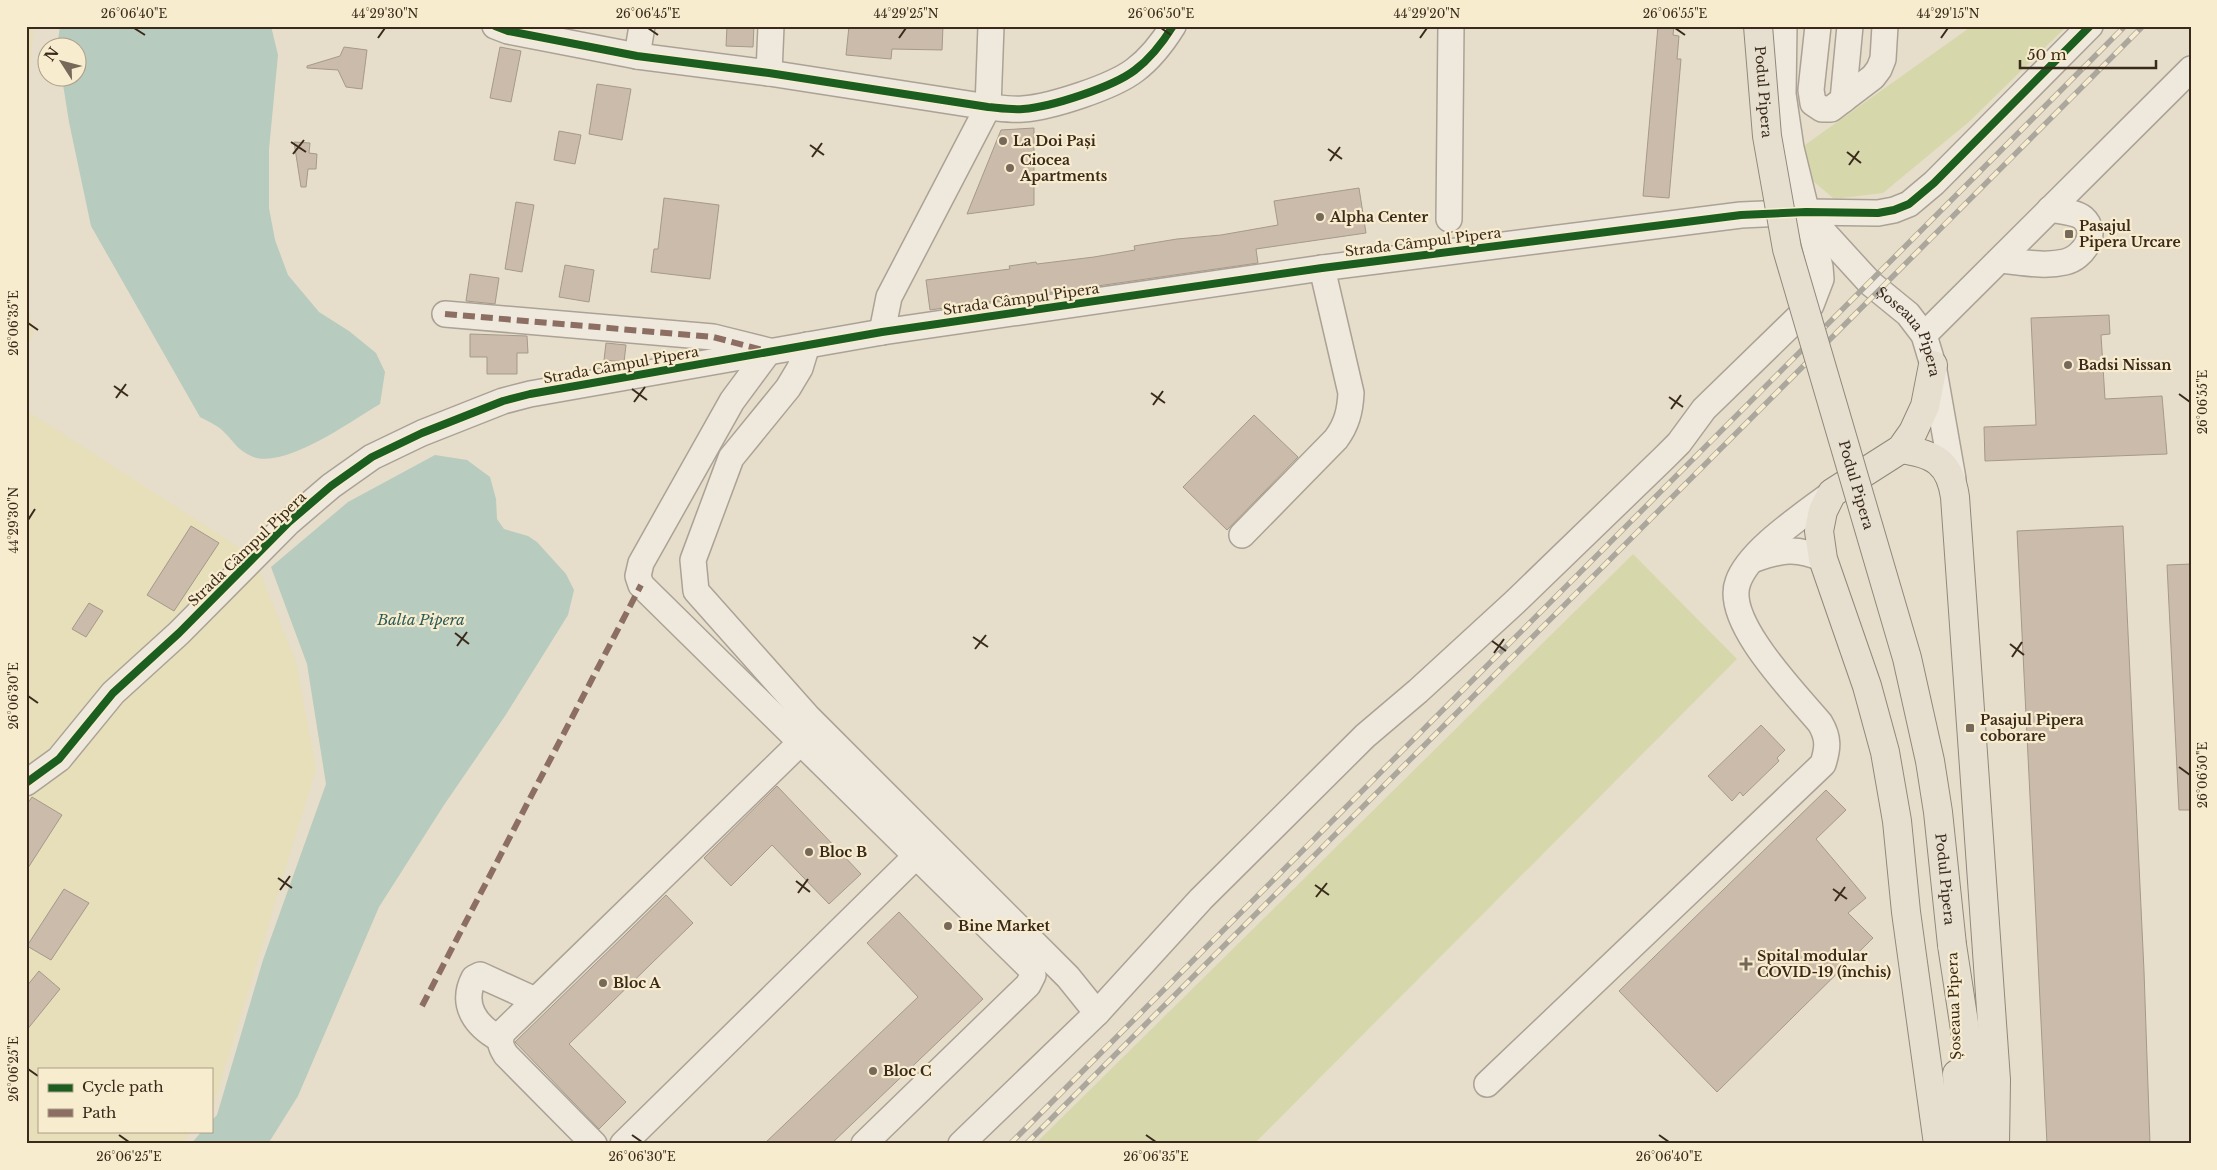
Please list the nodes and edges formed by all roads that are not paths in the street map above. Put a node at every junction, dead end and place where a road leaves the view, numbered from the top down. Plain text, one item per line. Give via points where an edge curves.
1 (495, 26) edge
2 (642, 26) edge
3 (771, 26) edge
4 (991, 26) edge
5 (1173, 26) edge
6 (1451, 26) edge
7 (1758, 26) edge
8 (1784, 26) edge
9 (1818, 26) edge
10 (1850, 26) edge
11 (1885, 26) edge
12 (2090, 26) edge
13 (637, 56) junction
14 (2191, 69) edge
15 (769, 73) junction
16 (1843, 100) junction
17 (988, 108) junction
18 (2050, 210) junction
19 (1806, 212) junction
20 (1449, 219) dead end
21 (2000, 260) junction
22 (1322, 268) junction
23 (445, 314) dead end
24 (882, 332) junction
25 (1924, 335) junction
26 (807, 345) junction
27 (769, 351) junction
28 (1933, 365) junction
29 (1901, 448) junction
30 (1953, 479) junction
31 (1832, 493) junction
32 (1242, 535) dead end
33 (1823, 559) junction
34 (1752, 560) junction
35 (801, 742) junction
36 (26, 784) edge
37 (915, 857) junction
38 (1952, 945) junction
39 (535, 1000) junction
40 (1097, 1013) junction
41 (500, 1039) junction
42 (1487, 1084) dead end
43 (594, 1144) edge
44 (623, 1144) edge
45 (864, 1144) edge
46 (961, 1144) edge
47 (1938, 1144) edge
48 (1960, 1144) edge
49 (1983, 1144) edge
50 (1995, 1144) edge

1 - 13 street
2 - 13 street
3 - 15 street
4 - 17 street
5 - 17 street via 1160,46 1135,71 1102,87 1056,103 1022,109
6 - 20 street
7 - 38 main road, Podul Pipera, bridge via 1767,136 1787,249 1921,713 1938,812
8 - 19 street via 1783,94
9 - 16 street via 1811,90 1813,102 1822,110 1832,109
10 - 16 street
11 - 16 street via 1883,59 1879,69
12 - 19 street, Strada Câmpul Pipera via 1934,183 1909,204 1878,212
13 - 15 street
14 - 18 street
15 - 17 street
17 - 24 street via 889,297
18 - 21 street
18 - 21 street via 2082,217 2088,224 2088,245 2082,252 2073,260 2051,264
19 - 22 street, Strada Câmpul Pipera via 1740,215
19 - 25 street, Șoseaua Pipera via 1870,283 1908,314
19 - 40 street via 1821,279 1811,305 1704,409 1679,444 1515,602 1358,743 1201,899
21 - 25 street
22 - 24 street, Strada Câmpul Pipera
22 - 32 street via 1351,393 1350,412 1336,439
23 - 27 street via 713,337
24 - 26 street, Strada Câmpul Pipera
25 - 28 street, Șoseaua Pipera
26 - 27 street, Strada Câmpul Pipera
26 - 40 street via 800,368 788,388 731,458 694,560 696,591 808,717 1068,977
27 - 35 street via 732,401 641,563 638,576 641,585
27 - 36 street, Strada Câmpul Pipera via 503,401 372,457 289,522 179,633 113,693 59,759
28 - 29 main road via 1925,406 1914,432
28 - 30 street, Șoseaua Pipera
29 - 30 main road via 1933,458
29 - 31 main road
30 - 50 main road via 1996,1080
31 - 33 main road via 1820,521
31 - 34 street
33 - 34 street via 1810,553 1792,551
33 - 47 main road via 1867,686 1885,752 1897,821 1906,912
34 - 42 street via 1737,583 1737,609 1755,645 1828,736 1823,764
35 - 37 street
35 - 39 street
37 - 44 street
37 - 45 street via 1029,967 1033,975 1028,986
38 - 48 main road, Șoseaua Pipera
38 - 49 main road, Șoseaua Pipera
39 - 41 street
39 - 41 street via 480,976 474,978 469,1004 476,1021 484,1031
40 - 46 street
41 - 43 street via 506,1055

